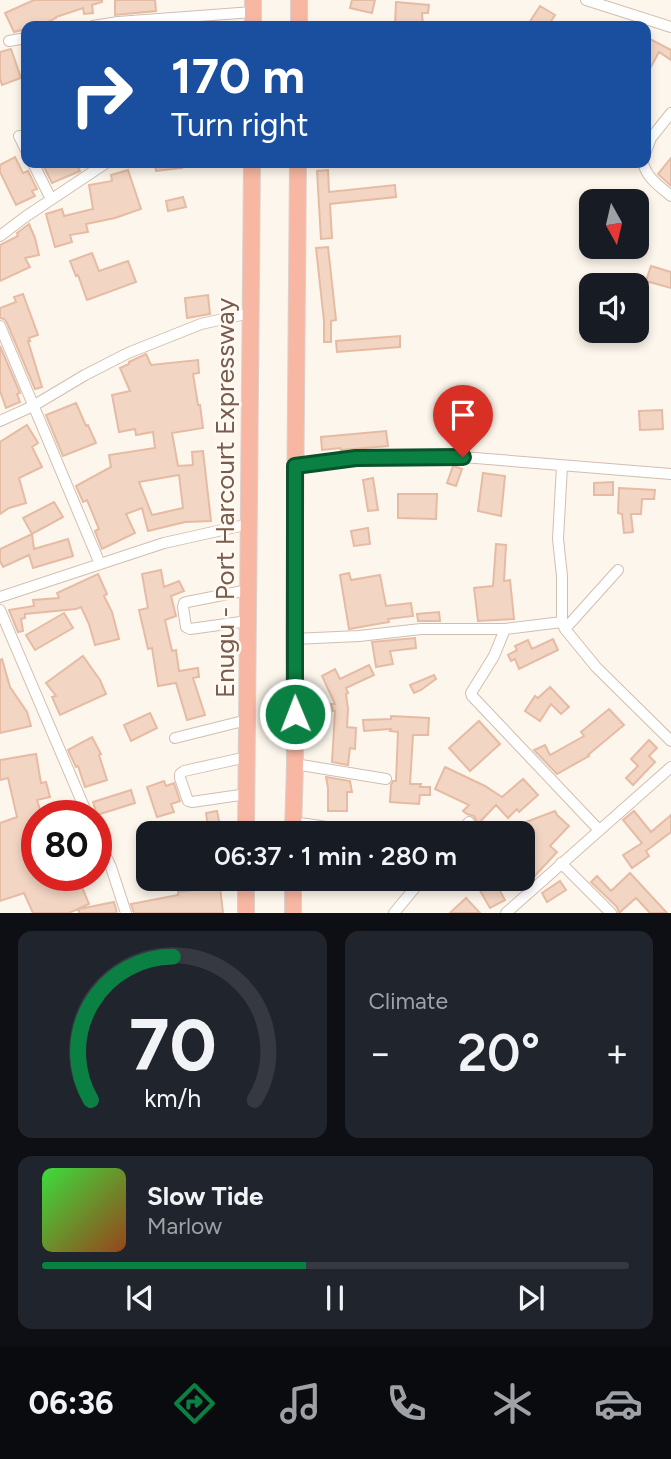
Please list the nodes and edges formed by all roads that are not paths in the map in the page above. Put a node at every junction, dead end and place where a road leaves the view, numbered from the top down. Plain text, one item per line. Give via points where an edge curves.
1 (299, 0) edge
2 (586, 0) edge
3 (253, 13) edge
4 (133, 21) edge
5 (299, 21) edge
6 (671, 27) edge
7 (21, 39) edge
8 (9, 41) dead end
9 (671, 113) edge
10 (19, 136) dead end
11 (21, 140) edge
12 (651, 140) edge
13 (36, 168) edge
14 (98, 168) edge
15 (252, 168) edge
16 (298, 168) edge
17 (644, 168) edge
18 (671, 196) edge
19 (51, 199) junction
20 (0, 236) edge
21 (250, 313) junction
22 (0, 326) edge
23 (33, 406) junction
24 (0, 421) edge
25 (295, 466) junction
26 (562, 466) junction
27 (671, 474) edge
28 (249, 524) junction
29 (100, 564) junction
30 (618, 570) dead end
31 (248, 590) junction
32 (0, 597) edge
33 (0, 610) edge
34 (248, 621) junction
35 (563, 625) junction
36 (505, 629) junction
37 (294, 639) junction
38 (247, 720) junction
39 (175, 738) dead end
40 (671, 741) edge
41 (247, 757) junction
42 (295, 764) junction
43 (671, 766) edge
44 (386, 779) dead end
45 (247, 794) junction
46 (81, 800) edge
47 (246, 821) edge
48 (293, 821) edge
49 (599, 830) junction
50 (561, 863) junction
51 (112, 870) edge
52 (246, 891) edge
53 (293, 891) edge
54 (412, 891) edge
55 (126, 913) edge
56 (246, 913) edge
57 (293, 913) edge
58 (394, 913) edge
59 (506, 913) edge
60 (611, 913) edge

1 - 5 highway
2 - 6 street
3 - 4 street
7 - 8 street
9 - 12 street
10 - 11 street
13 - 19 street
14 - 19 street
15 - 21 highway, Enugu - Port Harcourt Expressway
16 - 25 highway
17 - 18 street
19 - 20 street
21 - 23 street via 201,324 128,353
21 - 28 highway, Enugu - Port Harcourt Expressway
22 - 23 street
23 - 24 street
23 - 29 street
25 - 26 street via 356,458 463,457
25 - 37 highway
26 - 27 street
26 - 35 street via 558,539
28 - 29 street via 164,543
28 - 31 highway, Enugu - Port Harcourt Expressway
29 - 32 street
30 - 35 street
31 - 34 highway, Enugu - Port Harcourt Expressway
31 - 34 street via 187,602 183,607 190,629
33 - 46 street
34 - 38 highway, Enugu - Port Harcourt Expressway
35 - 36 street
35 - 40 street via 596,667
36 - 37 street via 421,629
36 - 49 street via 472,696
37 - 42 highway
38 - 39 street
38 - 41 highway, Enugu - Port Harcourt Expressway
41 - 45 highway, Enugu - Port Harcourt Expressway
41 - 45 street via 184,771 180,778 192,802
42 - 44 street
42 - 48 highway
43 - 49 street
45 - 47 highway, Enugu - Port Harcourt Expressway
49 - 50 street
50 - 59 street
50 - 60 street
51 - 55 street
52 - 56 highway
53 - 57 highway
54 - 58 street

